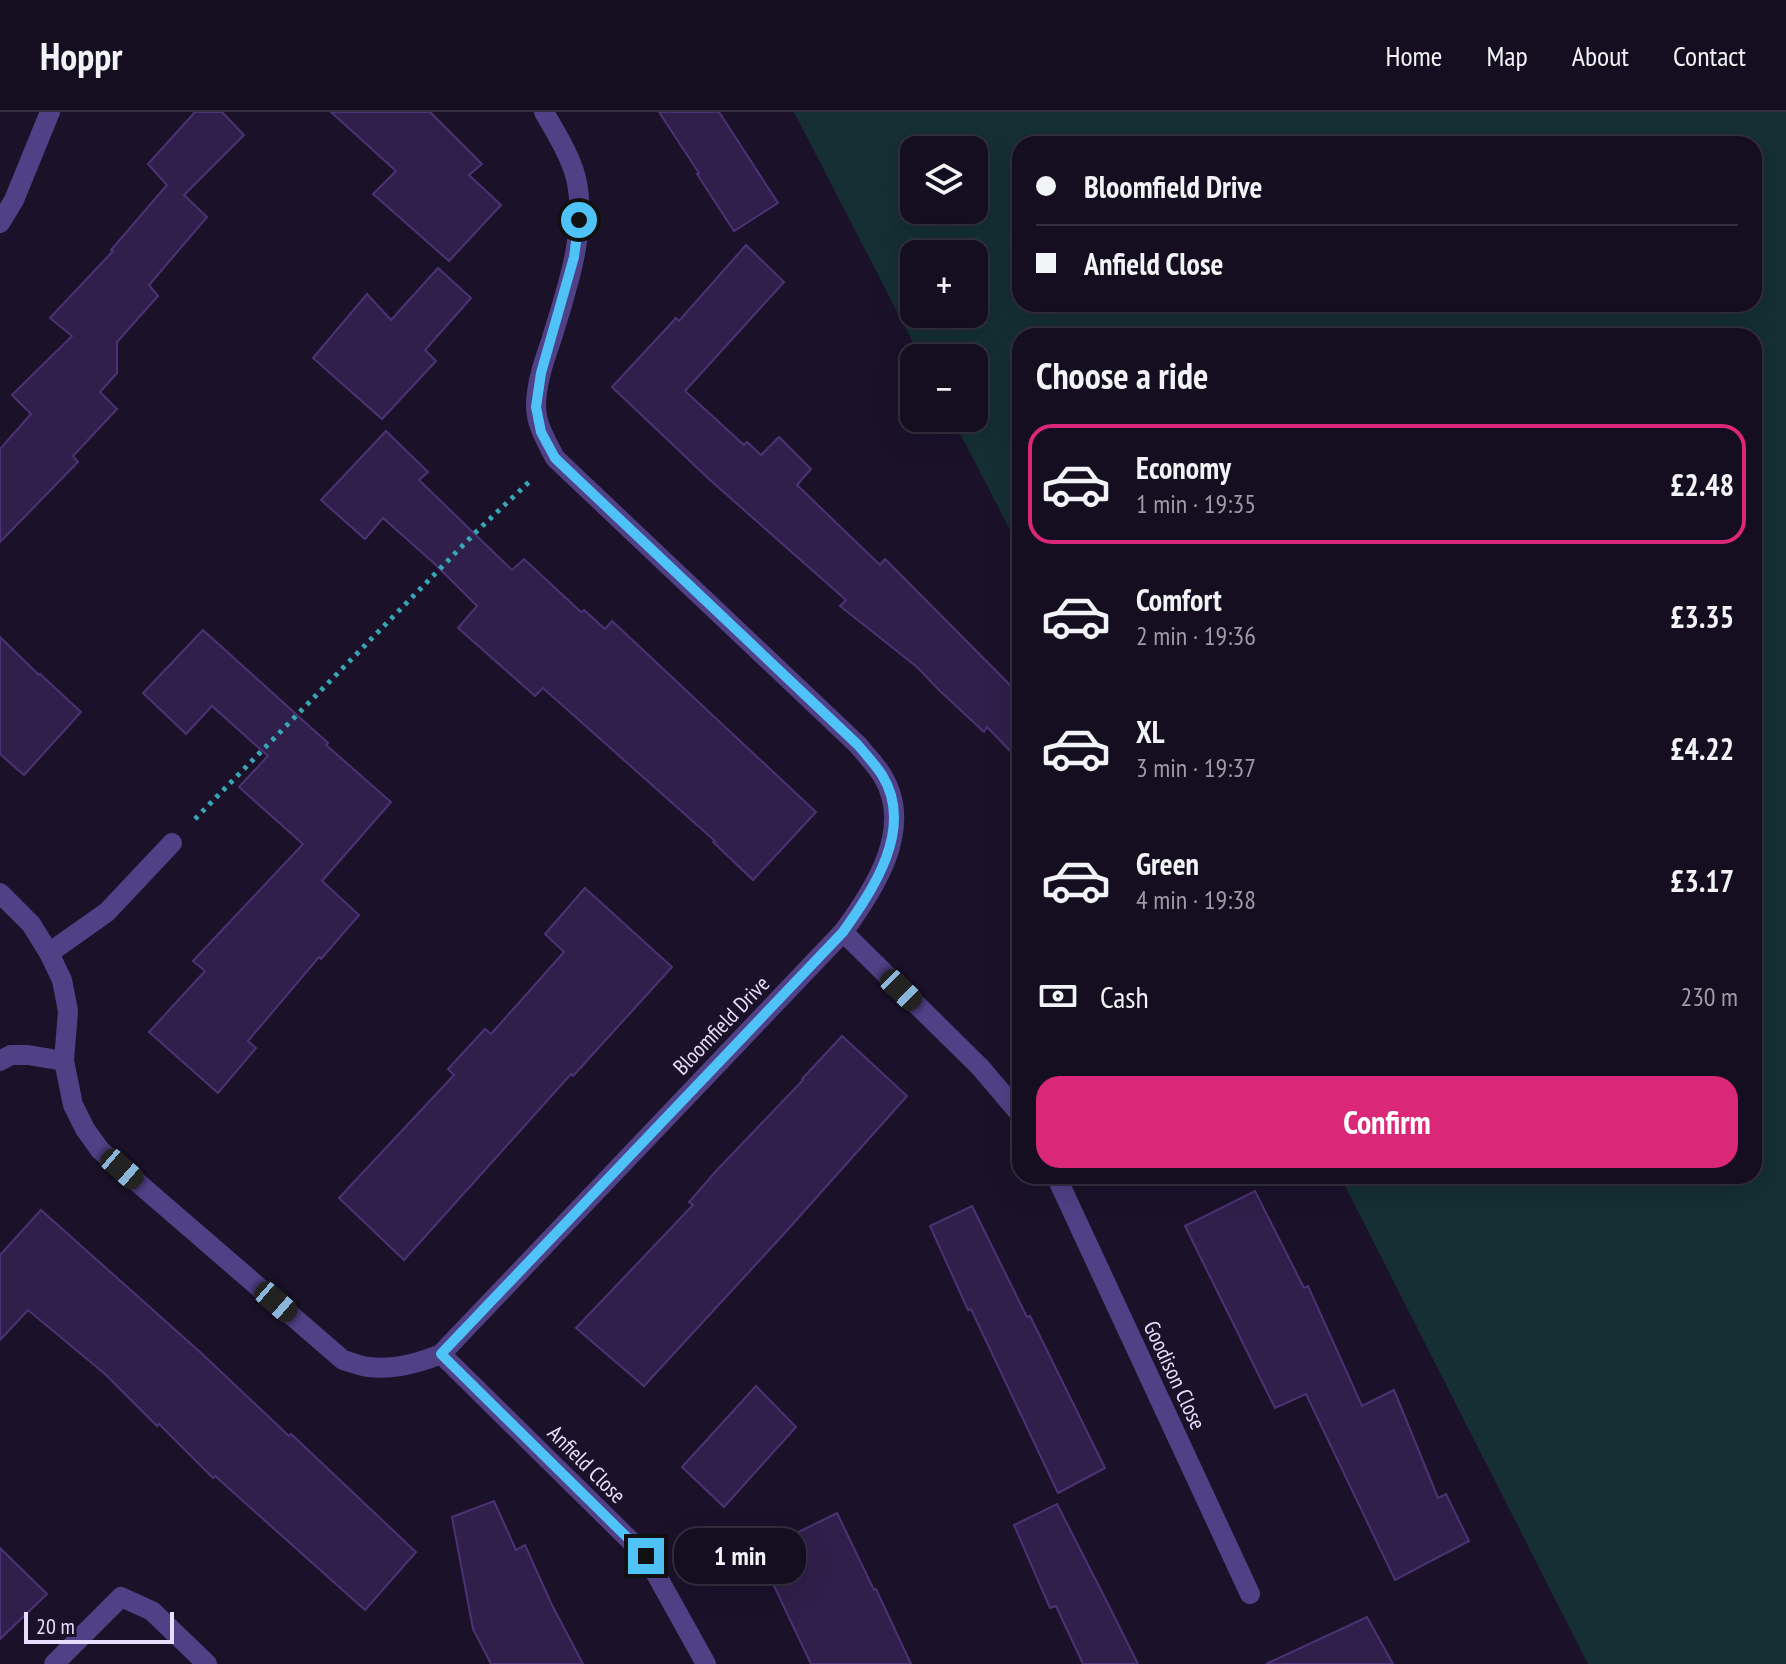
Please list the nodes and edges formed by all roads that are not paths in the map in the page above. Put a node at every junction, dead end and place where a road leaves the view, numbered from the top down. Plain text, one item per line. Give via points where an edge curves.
1 (50, 112) edge
2 (544, 112) edge
3 (0, 223) edge
4 (172, 843) road end
5 (0, 893) edge
6 (843, 932) junction
7 (49, 953) junction
8 (0, 1061) edge
9 (64, 1061) junction
10 (1012, 1105) edge
11 (1060, 1184) edge
12 (441, 1354) junction
13 (1250, 1594) dead end
14 (54, 1664) edge
15 (207, 1664) edge
16 (706, 1664) edge

1 - 3 street
2 - 6 street, Bloomfield Drive via 576,179 579,220 574,257 541,373 536,407 541,432 555,458 858,745 883,777 892,800 891,841 873,888
4 - 7 street via 107,912
5 - 7 street via 31,924
6 - 10 street
6 - 12 street, Bloomfield Drive
7 - 9 street via 68,1011
8 - 9 street via 28,1055
9 - 12 street via 73,1105 100,1150 343,1360 393,1366
11 - 13 street, Goodison Close
12 - 16 street, Anfield Close via 646,1556
14 - 15 street via 121,1597 152,1611

